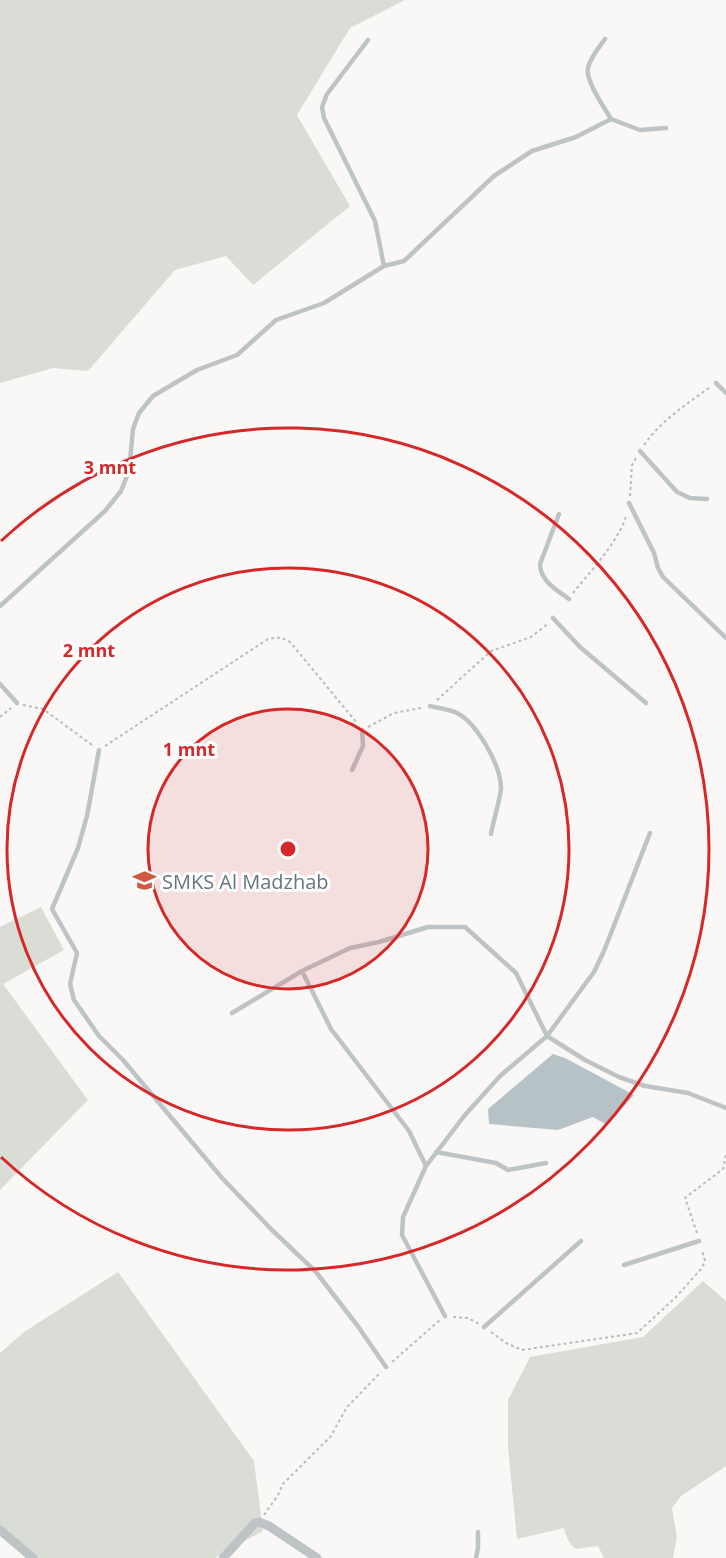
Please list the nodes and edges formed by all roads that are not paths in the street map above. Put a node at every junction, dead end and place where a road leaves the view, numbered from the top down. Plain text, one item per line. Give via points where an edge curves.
1 (605, 39) dead end
2 (368, 40) dead end
3 (610, 119) junction
4 (666, 128) dead end
5 (384, 266) junction
6 (716, 383) road end
7 (726, 393) edge
8 (640, 451) road end
9 (706, 499) dead end
10 (629, 503) road end
11 (559, 514) dead end
12 (569, 599) road end
13 (0, 606) edge
14 (553, 618) road end
15 (726, 638) edge
16 (0, 684) edge
17 (17, 703) road end
18 (646, 703) dead end
19 (430, 706) road end
20 (362, 730) road end
21 (99, 750) road end
22 (352, 770) dead end
23 (650, 833) dead end
24 (490, 834) dead end
25 (302, 971) junction
26 (232, 1013) dead end
27 (547, 1036) junction
28 (726, 1108) edge
29 (436, 1152) junction
30 (546, 1163) dead end
31 (426, 1166) junction
32 (699, 1240) road end
33 (581, 1241) dead end
34 (624, 1264) dead end
35 (445, 1316) road end
36 (484, 1326) road end
37 (386, 1367) road end
38 (0, 1530) edge
39 (477, 1532) dead end
40 (33, 1558) edge
41 (223, 1558) edge
42 (317, 1558) edge
43 (476, 1558) edge

1 - 3 lane via 587,70
2 - 5 lane via 327,94 322,107 375,221
3 - 4 lane via 640,130
3 - 5 lane via 576,137 532,152 494,176 404,261
5 - 13 lane via 324,303 276,320 237,355 197,370 153,396 139,413 133,429 129,471 121,490 105,511
6 - 7 lane
8 - 9 lane via 677,492
10 - 15 lane via 663,578
11 - 12 lane via 540,570 546,582
14 - 18 lane via 580,647
16 - 17 lane
19 - 24 lane via 457,713 473,725 495,763 501,787
20 - 22 lane via 363,746
21 - 37 lane via 81,837 52,909 77,953 70,984 74,1000 99,1036 222,1178 316,1272
23 - 27 lane via 594,972
25 - 26 lane
25 - 27 lane via 350,948 428,927 465,927 516,973
25 - 31 lane via 331,1029 409,1131
27 - 28 lane via 620,1077 645,1086 688,1093
27 - 29 lane via 500,1076
29 - 30 lane via 496,1163 508,1170
29 - 31 lane
31 - 35 lane via 403,1217 402,1235
32 - 34 lane
33 - 36 lane
38 - 40 street
39 - 43 lane
41 - 42 street via 259,1522

